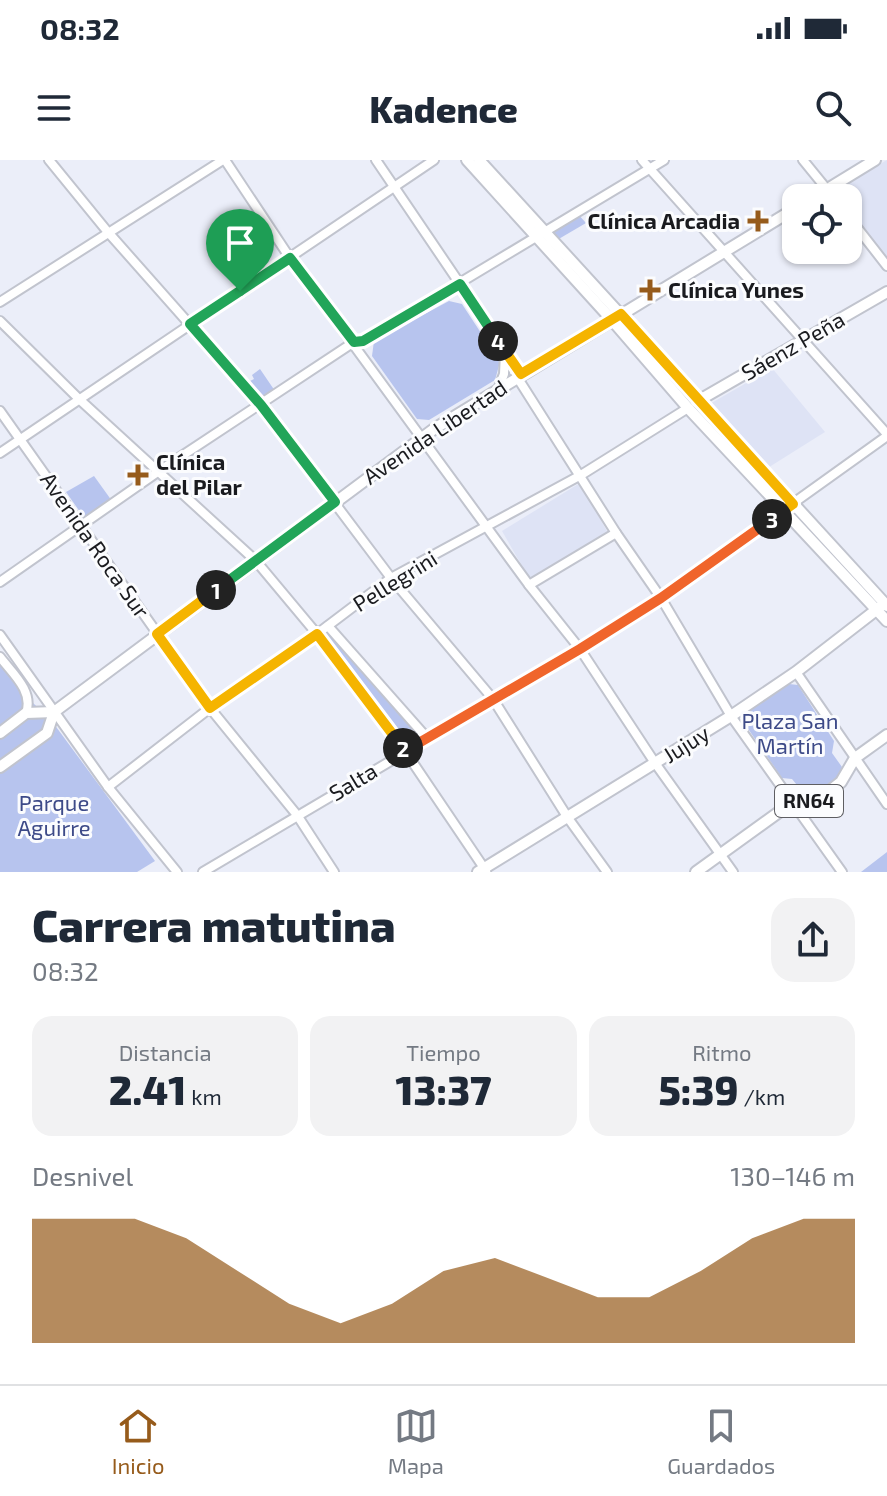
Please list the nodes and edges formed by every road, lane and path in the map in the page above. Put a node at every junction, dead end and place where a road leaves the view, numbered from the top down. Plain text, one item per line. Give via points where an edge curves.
1 (49, 160) edge
2 (224, 160) edge
3 (376, 160) edge
4 (434, 160) edge
5 (467, 160) edge
6 (479, 160) edge
7 (642, 160) edge
8 (664, 160) edge
9 (803, 160) edge
10 (875, 160) edge
11 (650, 169) junction
12 (823, 184) edge
13 (844, 184) edge
14 (396, 187) junction
15 (782, 217) edge
16 (107, 231) junction
17 (541, 234) junction
18 (862, 234) edge
19 (722, 253) junction
20 (290, 258) junction
21 (887, 266) edge
22 (460, 284) junction
23 (887, 292) edge
24 (0, 302) edge
25 (617, 317) junction
26 (0, 321) edge
27 (190, 324) junction
28 (803, 341) junction
29 (354, 342) junction
30 (505, 351) junction
31 (519, 375) junction
32 (499, 387) junction
33 (79, 399) junction
34 (699, 401) junction
35 (261, 405) junction
36 (688, 408) junction
37 (0, 411) edge
38 (887, 435) edge
39 (422, 437) junction
40 (20, 439) junction
41 (0, 453) edge
42 (159, 471) junction
43 (581, 475) junction
44 (335, 502) junction
45 (789, 507) junction
46 (83, 526) junction
47 (488, 527) junction
48 (616, 533) junction
49 (256, 561) junction
50 (391, 578) junction
51 (0, 582) edge
52 (529, 585) junction
53 (661, 598) junction
54 (884, 606) edge
55 (887, 621) edge
56 (328, 626) junction
57 (157, 634) junction
58 (317, 634) junction
59 (0, 635) edge
60 (580, 649) junction
61 (0, 657) edge
62 (796, 672) junction
63 (493, 699) junction
64 (210, 708) junction
65 (54, 712) junction
66 (26, 713) junction
67 (731, 716) junction
68 (0, 733) edge
69 (887, 735) edge
70 (427, 738) junction
71 (405, 751) junction
72 (855, 758) junction
73 (655, 763) junction
74 (0, 767) edge
75 (108, 787) junction
76 (795, 804) junction
77 (887, 804) edge
78 (297, 815) junction
79 (568, 818) junction
80 (720, 854) junction
81 (483, 871) edge
82 (177, 872) edge
83 (203, 872) edge
84 (334, 872) edge
85 (607, 872) edge
86 (696, 872) edge
87 (733, 872) edge
88 (842, 872) edge

1 - 16 street
2 - 16 street
2 - 20 street
3 - 14 street
4 - 14 street
5 - 17 main road
6 - 17 main road
7 - 11 street
8 - 11 street
9 - 12 street
10 - 13 main road
11 - 17 street
11 - 19 street
14 - 20 street
14 - 22 street
15 - 19 main road, Avenida Libertad
16 - 24 street
16 - 27 street
17 - 22 street
17 - 25 main road
18 - 21 street
19 - 25 main road, Avenida Libertad
19 - 28 street
20 - 27 street
20 - 29 street
22 - 29 street
22 - 30 street
23 - 28 main road, Sáenz Peña
25 - 31 main road, Avenida Libertad
25 - 34 main road
25 - 36 main road
26 - 33 street
27 - 33 street
27 - 35 street
28 - 34 main road, Sáenz Peña
28 - 38 street
29 - 35 street
29 - 39 street
30 - 31 street
30 - 32 street
31 - 32 main road, Avenida Libertad
31 - 43 street
32 - 39 main road, Avenida Libertad
33 - 40 street
33 - 42 street
34 - 36 main road, Pellegrini
34 - 45 main road
35 - 42 street
35 - 44 street
36 - 43 street, Pellegrini
36 - 45 main road
37 - 40 street, Avenida Roca Sur
38 - 45 street, Salta
39 - 44 main road, Avenida Libertad
39 - 47 street
40 - 41 street
40 - 46 street, Avenida Roca Sur
42 - 46 street
42 - 49 street
43 - 47 street, Pellegrini
43 - 48 street
44 - 49 main road, Avenida Libertad
44 - 50 street
45 - 53 street, Salta
45 - 54 main road
46 - 51 street
46 - 57 street, Avenida Roca Sur
47 - 50 street, Pellegrini
47 - 52 street
48 - 52 street
48 - 53 street
49 - 57 main road, Avenida Libertad
49 - 58 street
50 - 56 street, Pellegrini
50 - 63 street
52 - 60 street
53 - 60 street, Salta
53 - 67 street
54 - 55 main road
54 - 62 main road, Jujuy
56 - 58 street, Pellegrini
56 - 70 street
57 - 64 street, Avenida Roca Sur
57 - 65 main road, Avenida Libertad
58 - 64 street, Pellegrini
58 - 71 street
59 - 65 street
60 - 63 street, Salta
60 - 73 street
61 - 66 street via 27,695
62 - 67 main road, Jujuy
62 - 72 street, RN64
63 - 70 street, Salta
63 - 79 street
64 - 75 street, Pellegrini
64 - 78 street, Avenida Roca Sur
65 - 66 main road
65 - 74 main road, Avenida Libertad via 47,733
65 - 75 street
66 - 68 main road
67 - 73 main road, Jujuy
67 - 76 street, RN64
69 - 72 main road, RN64
70 - 71 street, Salta
71 - 78 street, Salta
71 - 81 street
72 - 76 main road, RN64 via 839,784 817,799
72 - 77 street
73 - 79 main road, Jujuy
73 - 80 street
75 - 82 street
76 - 80 main road, RN64
76 - 88 street
78 - 83 street, Salta
78 - 84 street, Avenida Roca Sur
79 - 81 main road, Jujuy
79 - 85 street
80 - 86 main road
80 - 87 street

